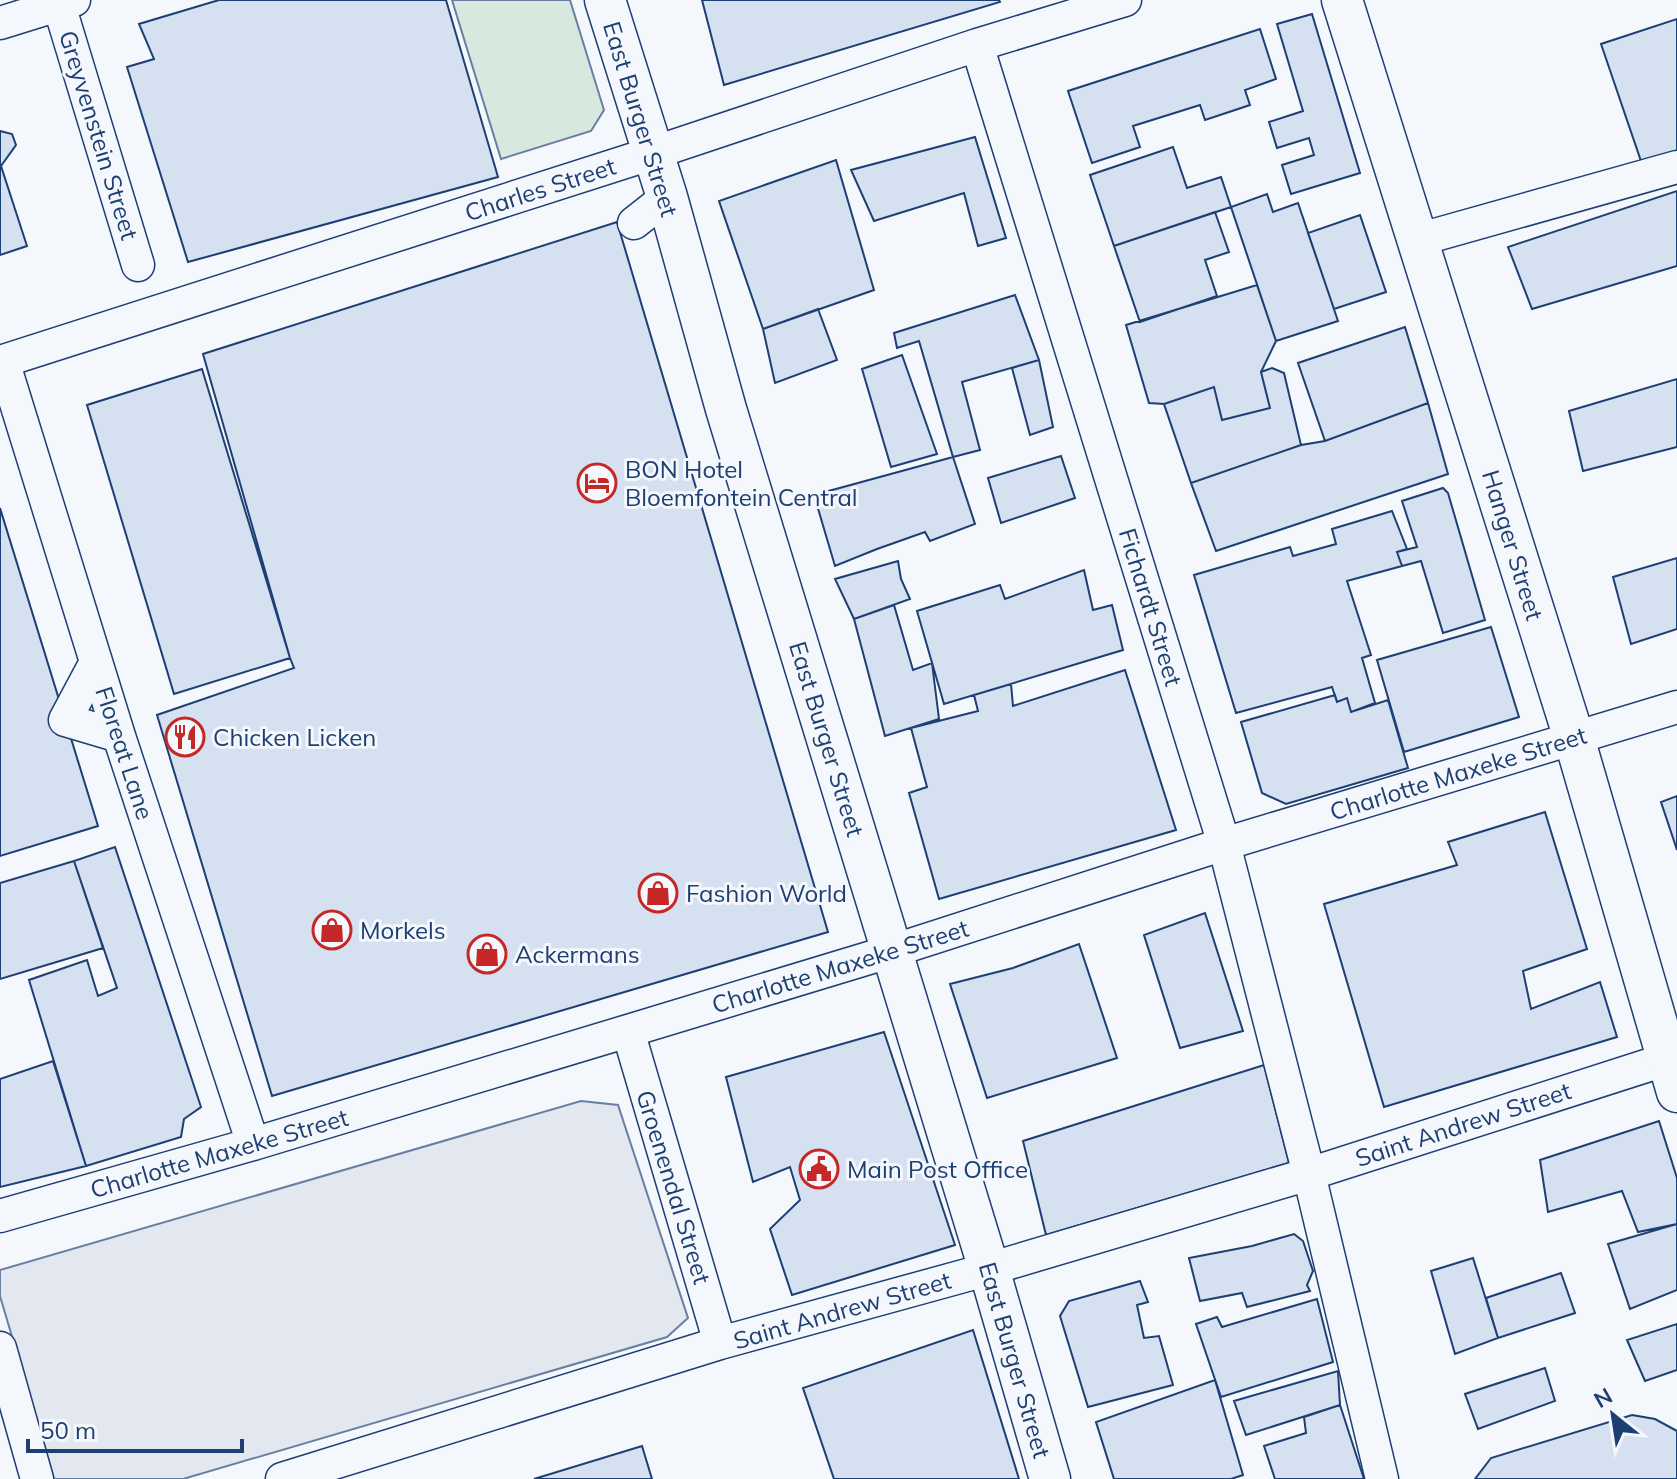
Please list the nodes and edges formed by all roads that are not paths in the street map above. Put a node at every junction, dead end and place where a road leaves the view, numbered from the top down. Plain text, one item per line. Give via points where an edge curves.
1 (605, 0) edge
2 (1125, 0) edge
3 (1342, 0) edge
4 (67, 2) edge
5 (0, 23) edge
6 (977, 45) junction
7 (653, 153) junction
8 (1677, 167) edge
9 (1417, 240) junction
10 (138, 265) dead end
11 (2, 362) edge
12 (96, 662) junction
13 (1677, 707) edge
14 (119, 736) junction
15 (1574, 738) junction
16 (1224, 844) junction
17 (892, 951) junction
18 (628, 1031) junction
19 (1674, 1069) edge
20 (253, 1144) junction
21 (1309, 1174) junction
22 (0, 1216) edge
23 (989, 1269) junction
24 (720, 1343) junction
25 (0, 1348) edge
26 (341, 1470) edge
27 (37, 1479) edge
28 (282, 1479) edge
29 (1050, 1479) edge
30 (1382, 1479) edge

1 - 7 main road, East Burger Street
2 - 6 street, Charles Street
3 - 9 main road, Hanger Street
4 - 5 street
4 - 10 street, Greyvenstein Street
6 - 7 street, Charles Street
6 - 16 street, Fichardt Street
7 - 11 street, Charles Street
7 - 17 main road, East Burger Street
8 - 9 street
9 - 15 main road, Hanger Street
11 - 12 street, Floreat Lane
12 - 14 street, Floreat Lane
12 - 14 street via 65,720
13 - 15 street, Charlotte Maxeke Street
14 - 20 street, Floreat Lane
15 - 16 street, Charlotte Maxeke Street
15 - 19 main road, Hanger Street
16 - 17 street, Charlotte Maxeke Street
16 - 21 street, Fichardt Street
17 - 18 street, Charlotte Maxeke Street
17 - 23 main road, East Burger Street
18 - 20 street, Charlotte Maxeke Street
18 - 24 street, Groenendal Street
19 - 21 street, Saint Andrew Street
20 - 22 street, Charlotte Maxeke Street
21 - 23 street, Saint Andrew Street
21 - 30 street, Fichardt Street
23 - 24 street, Saint Andrew Street
23 - 29 main road, East Burger Street
24 - 26 street, Saint Andrew Street
25 - 27 street
26 - 28 street, Saint Andrew Street

